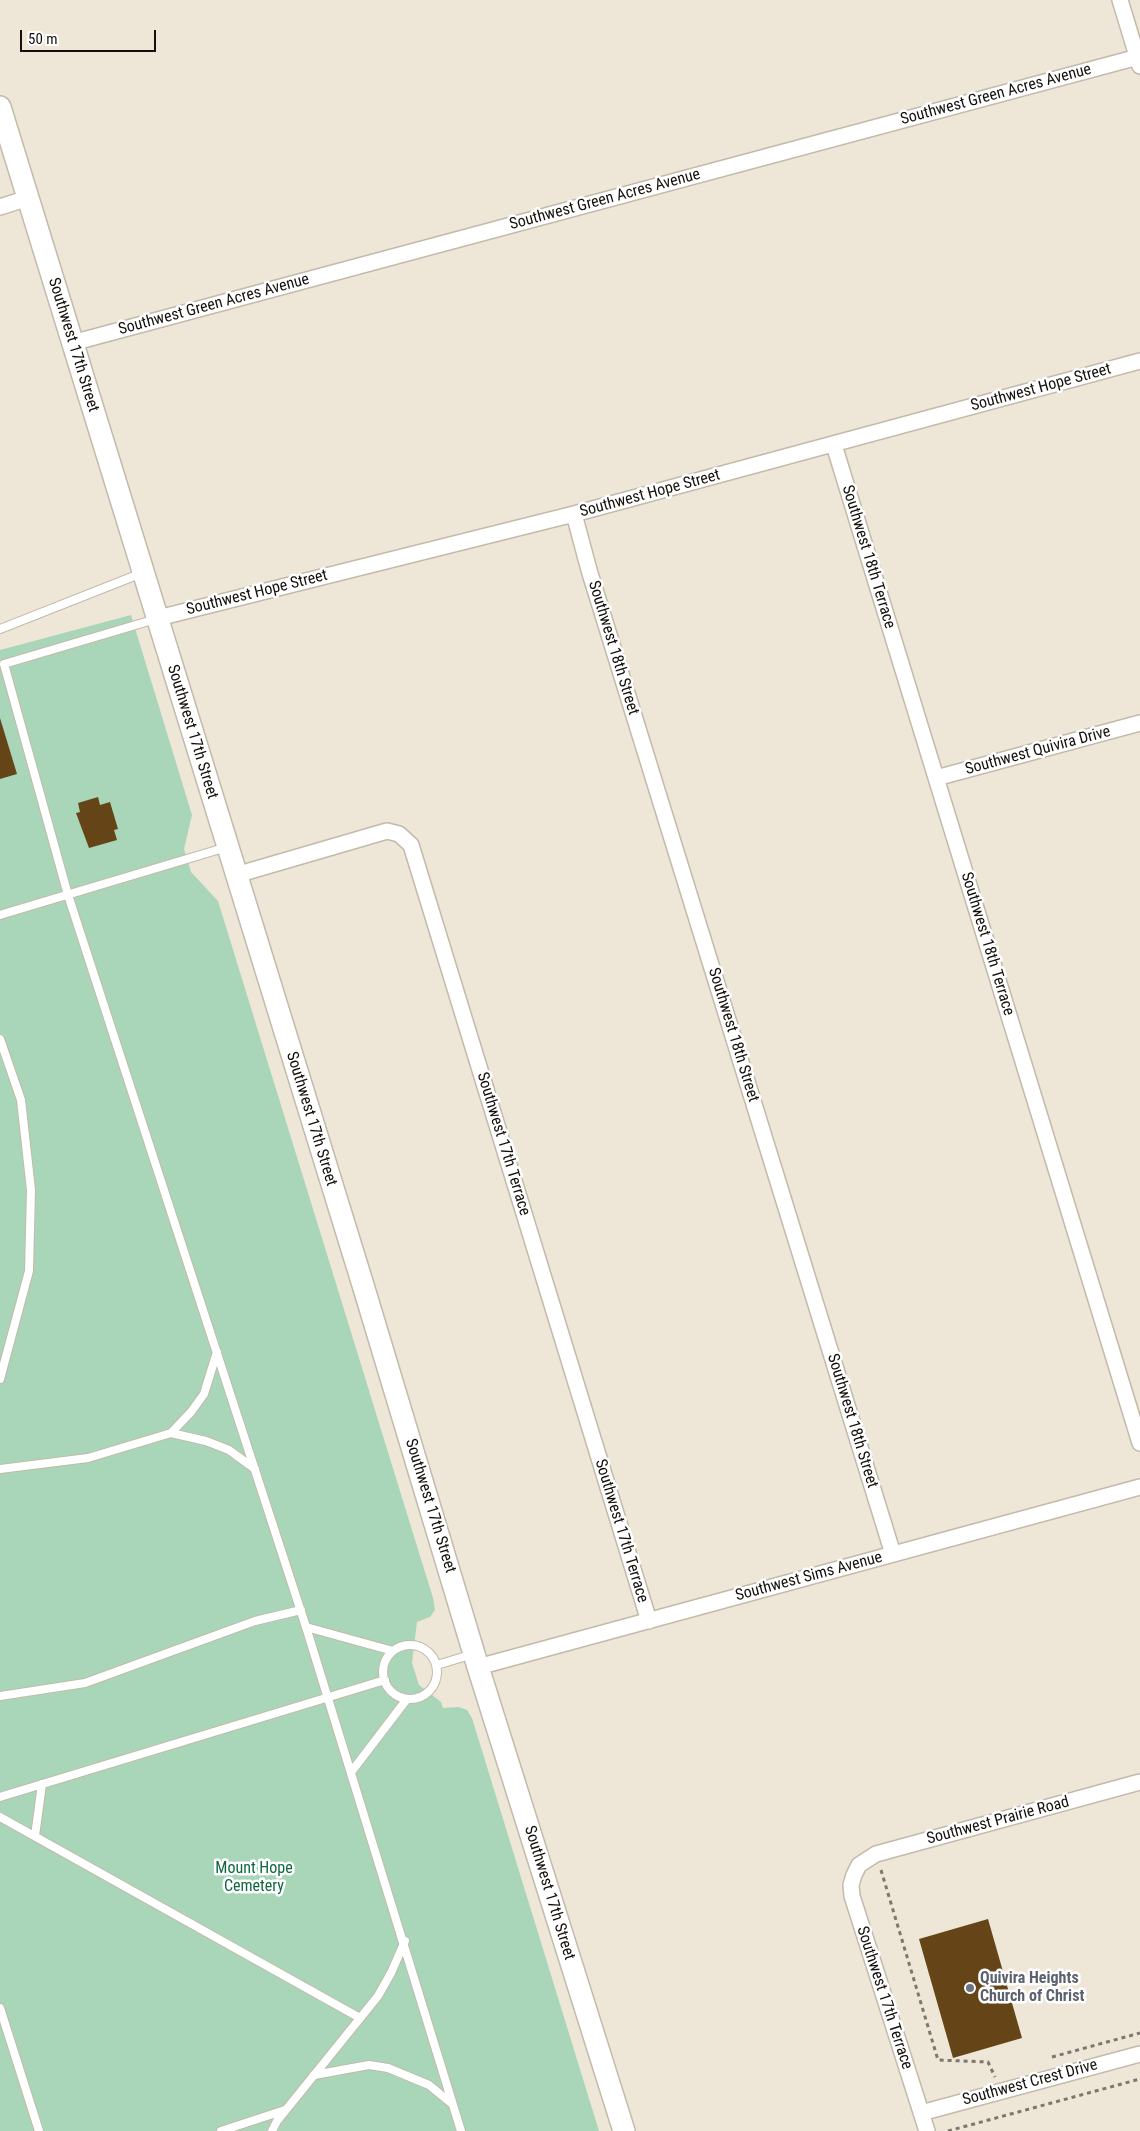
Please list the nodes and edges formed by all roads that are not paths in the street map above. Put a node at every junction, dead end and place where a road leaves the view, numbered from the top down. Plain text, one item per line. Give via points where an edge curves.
1 (1120, 0) edge
2 (1139, 62) edge
3 (0, 106) edge
4 (28, 198) junction
5 (0, 207) edge
6 (72, 343) junction
7 (1140, 361) edge
8 (834, 445) junction
9 (574, 514) junction
10 (144, 572) junction
11 (158, 618) junction
12 (0, 629) edge
13 (1140, 723) edge
14 (936, 778) junction
15 (227, 848) junction
16 (236, 875) junction
17 (68, 895) junction
18 (0, 915) edge
19 (0, 1039) edge
20 (217, 1352) junction
21 (0, 1379) edge
22 (171, 1434) junction
23 (1140, 1443) edge
24 (0, 1469) edge
25 (255, 1469) junction
26 (1140, 1487) edge
27 (894, 1554) junction
28 (301, 1610) junction
29 (649, 1621) junction
30 (306, 1627) junction
31 (393, 1652) junction
32 (476, 1660) junction
33 (436, 1665) junction
34 (385, 1680) junction
35 (0, 1696) edge
36 (329, 1698) junction
37 (407, 1699) junction
38 (352, 1771) junction
39 (1140, 1782) edge
40 (42, 1784) junction
41 (0, 1797) edge
42 (0, 1817) edge
43 (35, 1836) junction
44 (859, 1865) joint
45 (405, 1941) junction
46 (0, 2008) edge
47 (360, 2018) junction
48 (1140, 2054) edge
49 (314, 2074) junction
50 (452, 2103) junction
51 (286, 2110) junction
52 (921, 2113) junction
53 (39, 2131) edge
54 (221, 2131) edge
55 (272, 2131) edge
56 (462, 2131) edge
57 (624, 2131) edge
58 (927, 2131) edge

1 - 2 street
2 - 6 street, Southwest Green Acres Avenue
3 - 4 main road, Southwest 17th Street
4 - 5 street
4 - 6 main road, Southwest 17th Street
6 - 10 main road, Southwest 17th Street
7 - 8 street, Southwest Hope Street
8 - 9 street, Southwest Hope Street
8 - 14 street, Southwest 18th Terrace
9 - 11 street, Southwest Hope Street
9 - 27 street, Southwest 18th Street
10 - 11 main road, Southwest 17th Street
10 - 12 lane
11 - 15 main road, Southwest 17th Street
11 - 17 lane via 4,664
13 - 14 street, Southwest Quivira Drive
14 - 23 street, Southwest 18th Terrace
15 - 16 main road, Southwest 17th Street
15 - 17 lane
16 - 29 street, Southwest 17th Terrace via 386,831 399,834 412,845
16 - 32 main road, Southwest 17th Street
17 - 18 lane
17 - 20 lane
19 - 21 lane via 21,1100 31,1190 29,1270
20 - 22 lane via 204,1394
20 - 25 lane
22 - 24 lane via 88,1458
22 - 25 lane via 206,1441 229,1450
25 - 28 lane
26 - 27 street, Southwest Sims Avenue
27 - 29 street, Southwest Sims Avenue
28 - 30 lane
28 - 35 lane via 255,1621 86,1683
29 - 32 street, Southwest Sims Avenue
30 - 31 lane
30 - 36 lane
31 - 33 lane via 400,1647 418,1646 426,1650
31 - 34 lane via 384,1667
32 - 33 lane
32 - 57 main road, Southwest 17th Street
33 - 37 lane via 438,1674 431,1690 424,1696
34 - 36 lane
34 - 37 lane via 391,1692
36 - 38 lane
36 - 40 lane
37 - 38 lane
38 - 45 lane
39 - 44 street, Southwest Prairie Road via 876,1854
40 - 41 lane
40 - 43 lane
42 - 43 lane
43 - 47 lane
44 - 52 street, Southwest 17th Terrace via 851,1885 852,1896
45 - 47 lane via 382,1988
45 - 50 lane
46 - 53 lane
47 - 49 lane
48 - 52 street, Southwest Crest Drive
49 - 50 lane via 369,2065 388,2068 429,2085
49 - 51 lane
50 - 56 lane
51 - 54 lane
51 - 55 lane
52 - 58 street, Southwest 17th Terrace

